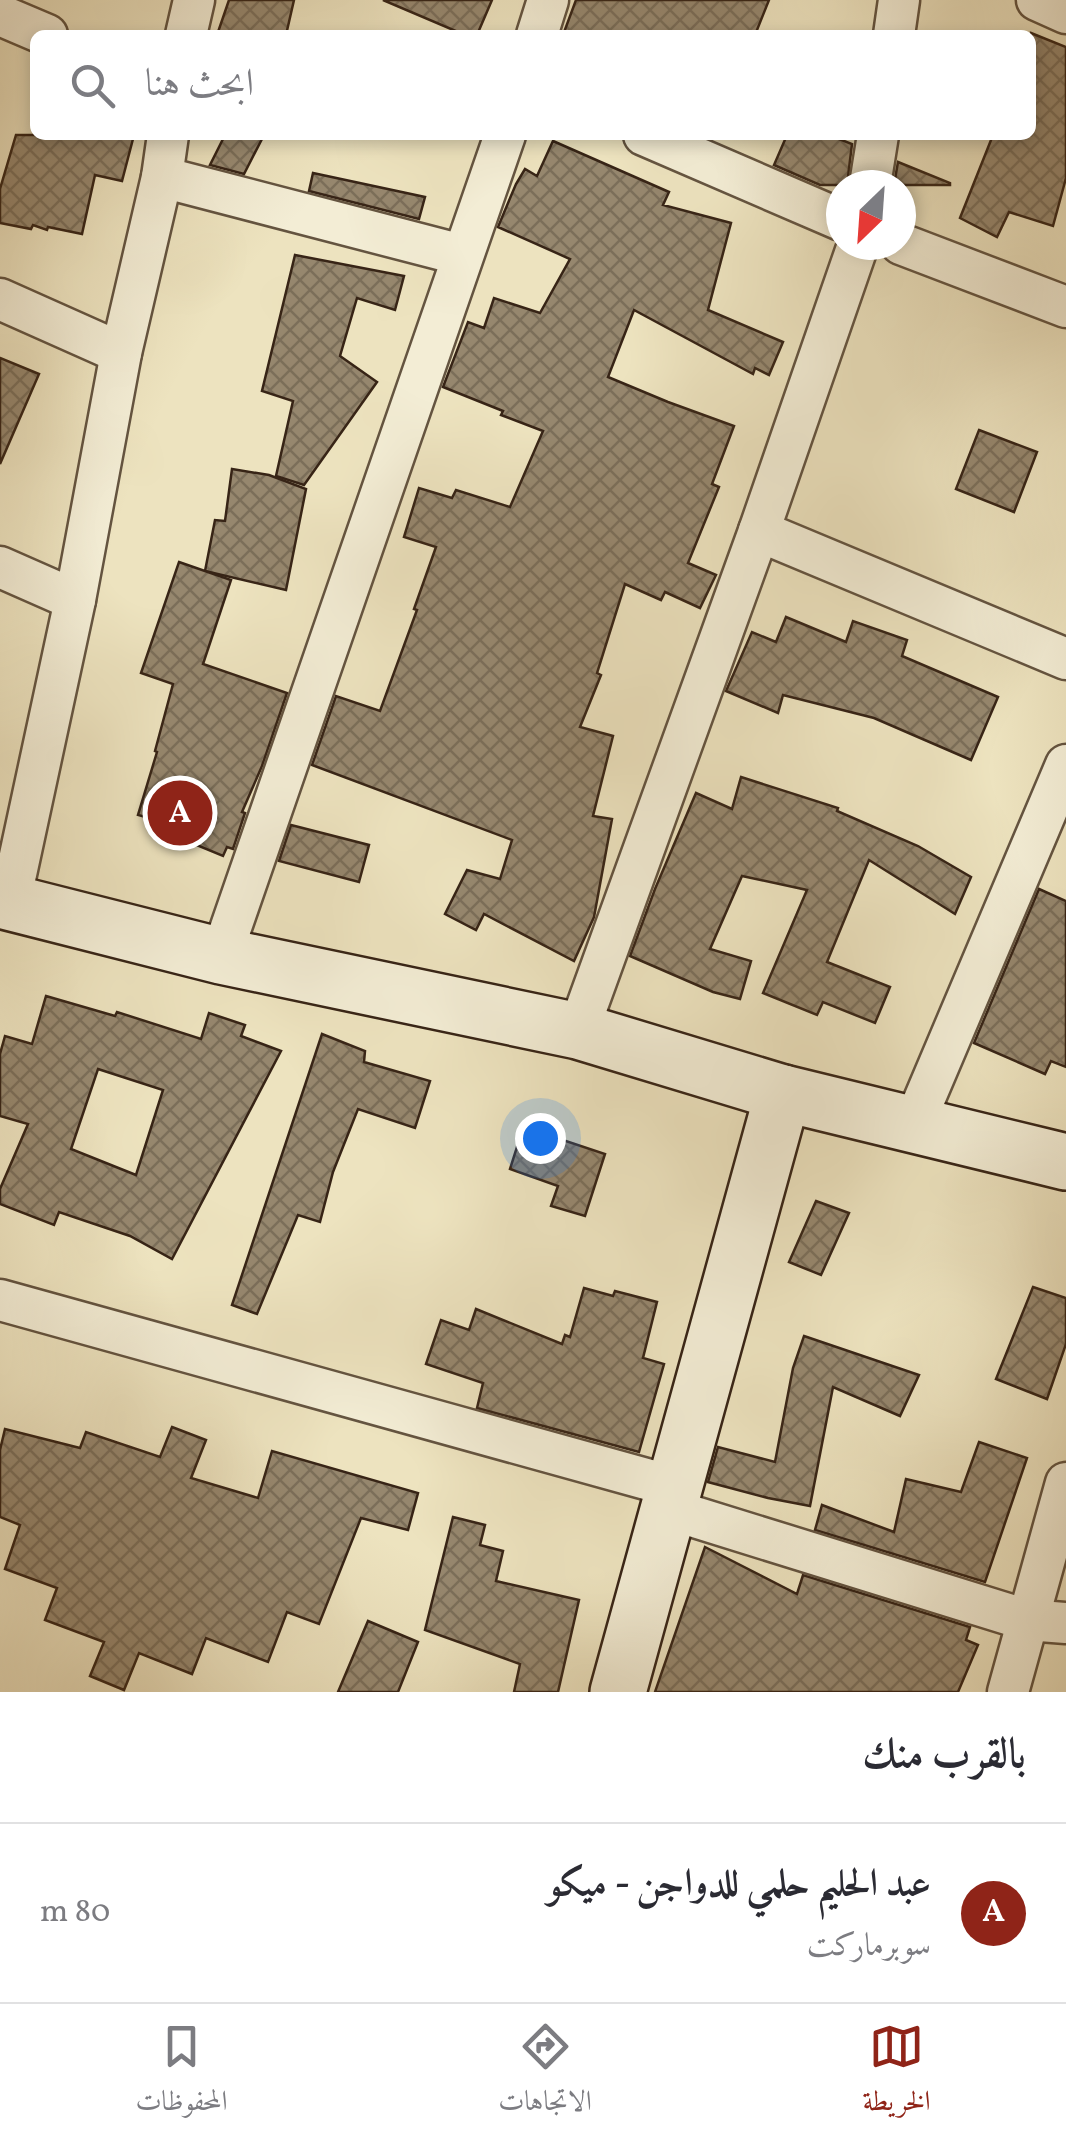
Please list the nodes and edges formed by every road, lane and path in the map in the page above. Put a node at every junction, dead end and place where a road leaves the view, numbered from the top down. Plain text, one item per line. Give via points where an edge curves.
1 (194, 0) edge
2 (548, 0) edge
3 (900, 0) edge
4 (1037, 0) edge
5 (1066, 13) edge
6 (0, 15) edge
7 (35, 30) edge
8 (187, 30) edge
9 (539, 30) edge
10 (895, 30) edge
11 (167, 140) edge
12 (502, 140) edge
13 (656, 140) edge
14 (877, 140) edge
15 (872, 170) edge
16 (162, 177) junction
17 (826, 214) edge
18 (916, 250) edge
19 (462, 256) junction
20 (853, 260) edge
21 (0, 299) edge
22 (1066, 306) edge
23 (121, 353) junction
24 (759, 531) junction
25 (0, 568) edge
26 (76, 600) junction
27 (1066, 659) edge
28 (1066, 765) edge
29 (5, 901) edge
30 (222, 956) junction
31 (578, 1031) junction
32 (783, 1093) junction
33 (913, 1126) junction
34 (1066, 1162) edge
35 (0, 1300) edge
36 (1066, 1483) edge
37 (672, 1498) junction
38 (1047, 1622) edge
39 (618, 1692) edge
40 (1008, 1692) edge

1 - 8 street
2 - 9 street
3 - 10 street
4 - 5 street
6 - 7 street
11 - 16 street
12 - 19 street
13 - 17 street
14 - 15 street
16 - 19 street
16 - 23 street
18 - 22 street
19 - 30 street
20 - 24 street
21 - 23 street
23 - 26 street
24 - 27 street
24 - 31 street
25 - 26 street
26 - 29 street
28 - 33 street
29 - 30 street
30 - 31 street
31 - 32 street
32 - 33 street
32 - 37 street
33 - 34 street
35 - 37 street
36 - 38 street
37 - 38 street
37 - 39 street
38 - 40 street

